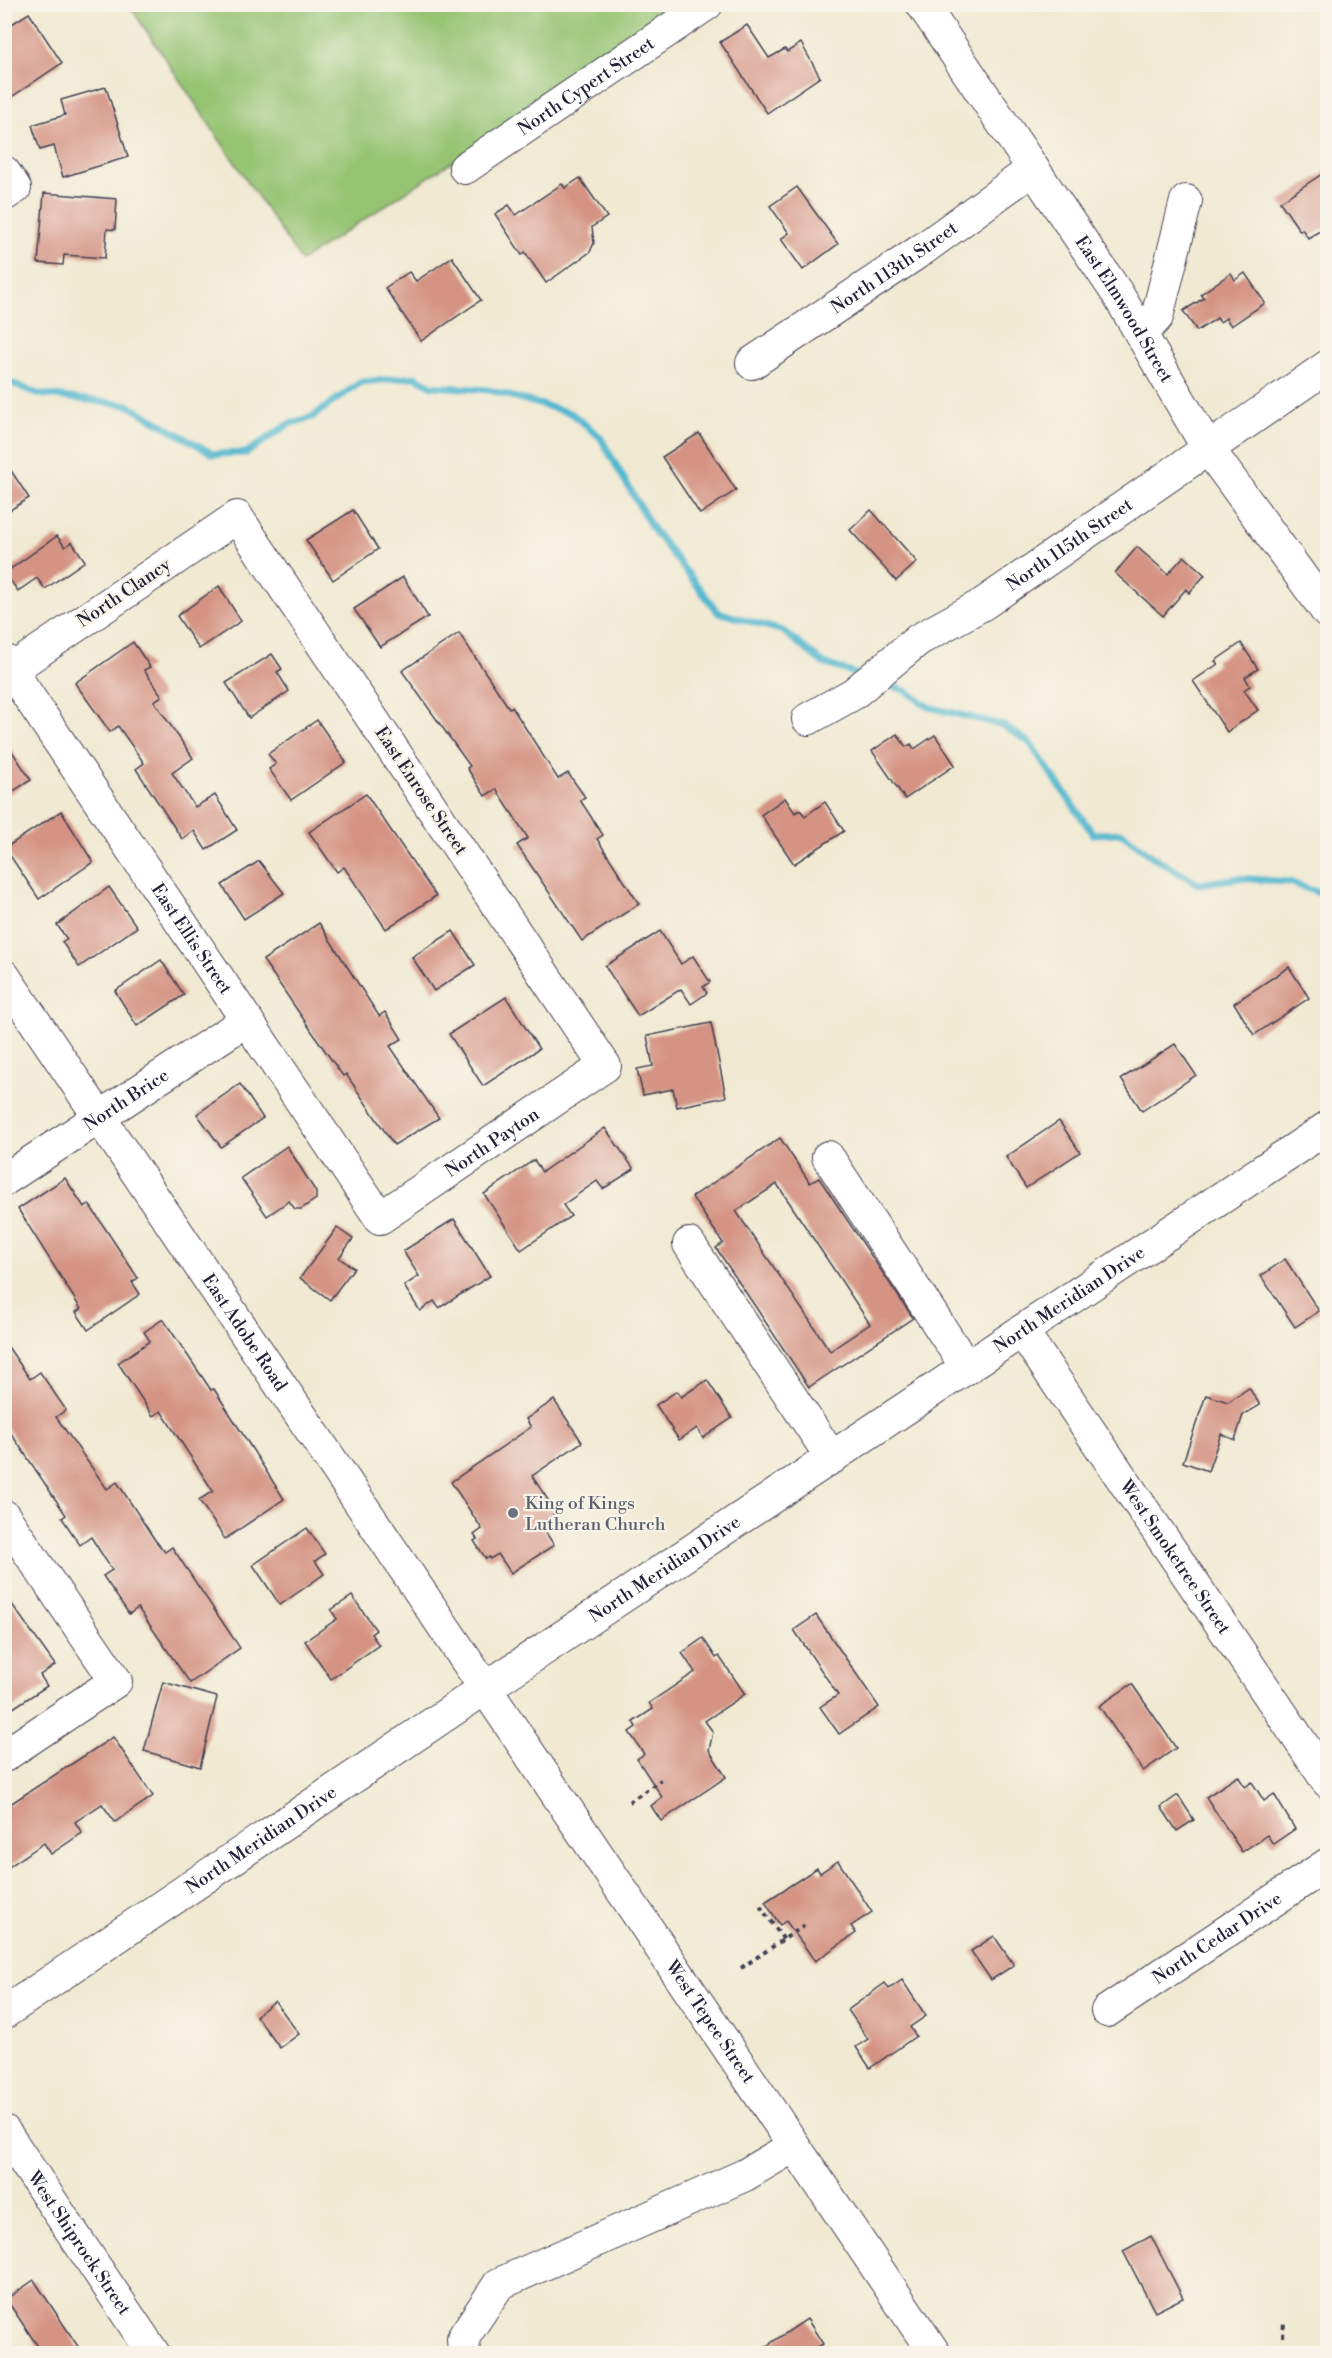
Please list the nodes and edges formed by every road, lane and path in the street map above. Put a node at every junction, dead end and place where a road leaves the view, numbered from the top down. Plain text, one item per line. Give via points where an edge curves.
1 (707, 4) edge
2 (922, 4) edge
3 (465, 168) dead end
4 (1033, 169) junction
5 (1186, 201) dead end
6 (1141, 334) junction
7 (752, 363) dead end
8 (1328, 366) edge
9 (1207, 447) junction
10 (237, 517) joint
11 (1328, 613) edge
12 (8, 665) edge
13 (808, 718) dead end
14 (4, 976) edge
15 (247, 1020) junction
16 (605, 1066) joint
17 (100, 1116) junction
18 (1328, 1127) edge
19 (828, 1157) dead end
20 (4, 1180) edge
21 (380, 1218) joint
22 (689, 1244) dead end
23 (1022, 1331) junction
24 (967, 1368) junction
25 (832, 1458) junction
26 (4, 1516) edge
27 (484, 1689) junction
28 (4, 1755) edge
29 (662, 1780) dead end
30 (1328, 1782) edge
31 (628, 1802) dead end
32 (1328, 1864) edge
33 (760, 1906) dead end
34 (808, 1923) dead end
35 (784, 1940) junction
36 (741, 1968) dead end
37 (1107, 2011) dead end
38 (4, 2013) edge
39 (4, 2131) edge
40 (794, 2146) junction
41 (1284, 2322) dead end
42 (1283, 2337) dead end
43 (154, 2354) edge
44 (464, 2354) edge
45 (934, 2354) edge

1 - 3 street, North Cypert Street
2 - 4 street, East Elmwood Street
4 - 6 street, East Elmwood Street
4 - 7 street, North 113th Street via 923,249
5 - 6 street via 1157,317
6 - 9 street, East Elmwood Street
8 - 9 street, North 115th Street
9 - 11 street, East Elmwood Street
9 - 13 street, North 115th Street via 984,604 918,640 853,694
10 - 12 street, North Clancy
10 - 16 street, East Enrose Street
12 - 15 street, East Ellis Street
14 - 17 street, East Adobe Road
15 - 17 street, North Brice
15 - 21 street, East Ellis Street
16 - 21 street, North Payton
17 - 20 street, North Brice
17 - 27 street, East Adobe Road
18 - 23 street, North Meridian Drive
19 - 24 street
22 - 25 street
23 - 24 street, North Meridian Drive
23 - 30 street, West Smoketree Street
24 - 25 street, North Meridian Drive
25 - 27 street, North Meridian Drive
26 - 28 street via 116,1681
27 - 38 street, North Meridian Drive
27 - 40 street, West Tepee Street
29 - 31 path
32 - 37 street, North Cedar Drive
33 - 35 path
34 - 35 path
35 - 36 path
39 - 43 street, West Shiprock Street
40 - 44 street via 745,2175 499,2284 463,2338
40 - 45 street, West Tepee Street
41 - 42 path

